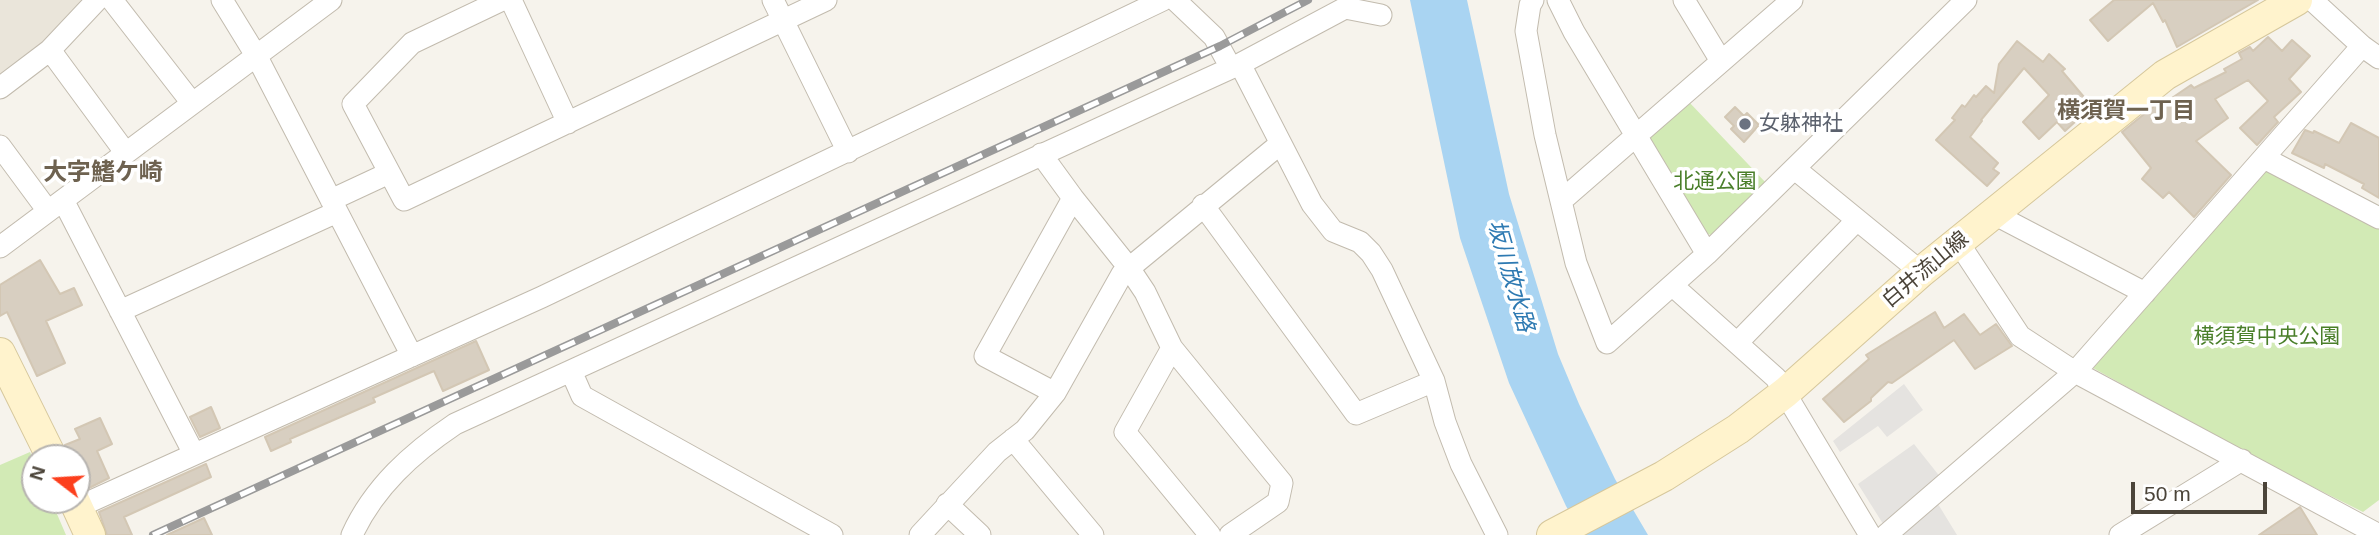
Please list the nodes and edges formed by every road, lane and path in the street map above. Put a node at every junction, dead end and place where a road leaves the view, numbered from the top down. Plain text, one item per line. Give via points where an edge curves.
1 (97, 0) edge
2 (112, 0) edge
3 (222, 0) edge
4 (331, 0) edge
5 (502, 0) edge
6 (511, 0) edge
7 (773, 0) edge
8 (826, 0) edge
9 (1163, 0) edge
10 (1175, 0) edge
11 (1533, 0) edge
12 (1558, 0) edge
13 (1684, 0) edge
14 (1792, 0) edge
15 (1966, 0) edge
16 (2297, 0) edge
17 (2312, 0) edge
18 (1381, 15) dead end
19 (783, 20) junction
20 (50, 50) junction
21 (2370, 52) edge
22 (257, 57) junction
23 (1721, 61) junction
24 (1236, 66) junction
25 (0, 88) edge
26 (192, 103) junction
27 (568, 123) junction
28 (1634, 135) junction
29 (1280, 144) junction
30 (0, 146) edge
31 (125, 152) junction
32 (848, 152) junction
33 (1041, 154) junction
34 (2264, 158) junction
35 (1795, 169) junction
36 (389, 173) junction
37 (1073, 198) junction
38 (1561, 201) junction
39 (55, 205) junction
40 (1203, 205) junction
41 (334, 206) junction
42 (1994, 214) junction
43 (2379, 218) edge
44 (1857, 220) junction
45 (1958, 243) junction
46 (0, 247) edge
47 (1707, 254) junction
48 (1129, 268) junction
49 (1921, 272) junction
50 (1672, 286) junction
51 (2145, 293) junction
52 (120, 311) junction
53 (1738, 342) junction
54 (1172, 348) junction
55 (0, 353) edge
56 (412, 356) junction
57 (571, 371) junction
58 (2076, 372) junction
59 (1434, 381) junction
60 (1786, 392) junction
61 (1055, 393) junction
62 (1013, 439) junction
63 (45, 444) edge
64 (194, 454) junction
65 (2242, 460) junction
66 (91, 498) edge
67 (947, 504) junction
68 (81, 514) edge
69 (90, 535) edge
70 (352, 535) edge
71 (832, 535) edge
72 (920, 535) edge
73 (980, 535) edge
74 (1093, 535) edge
75 (1210, 535) edge
76 (1230, 535) edge
77 (1497, 535) edge
78 (1552, 535) edge
79 (1870, 535) edge
80 (1886, 535) edge
81 (2120, 535) edge
82 (2379, 535) edge

1 - 20 street
2 - 26 street
3 - 22 street
4 - 22 street
5 - 36 street via 412,43 353,104
6 - 27 street
7 - 19 street
8 - 19 street
9 - 32 street
10 - 24 street via 1214,37
11 - 38 street via 1526,31
12 - 28 street
13 - 23 street
14 - 23 street
15 - 35 street
16 - 42 main road, 白井流山線 via 2165,75
17 - 21 street
18 - 24 street via 1345,8
19 - 27 street
19 - 32 street
20 - 25 street
20 - 31 street
21 - 34 street
22 - 26 street
22 - 41 street
23 - 28 street
24 - 29 street
24 - 33 street
26 - 31 street
27 - 36 street via 404,200
28 - 38 street
28 - 47 street
29 - 40 street
29 - 59 street via 1312,204 1333,231 1371,253
30 - 39 street
31 - 39 street
32 - 56 street
33 - 37 street
33 - 57 street
34 - 43 street
34 - 51 street
35 - 44 street
35 - 47 street
36 - 41 street
37 - 48 street
37 - 61 street via 985,356
38 - 50 street via 1576,263 1607,343
39 - 46 street
39 - 52 street
40 - 48 street
40 - 59 street via 1356,414
41 - 52 street
41 - 56 street
42 - 45 main road, 白井流山線
42 - 51 street
44 - 49 street
44 - 53 street
45 - 49 main road, 白井流山線
45 - 58 street via 2020,336
47 - 50 street
48 - 54 street
48 - 61 street
49 - 60 main road, 白井流山線
50 - 53 street
51 - 58 street
52 - 64 street
53 - 60 street
54 - 75 street via 1125,432
54 - 76 street via 1282,483 1278,502
55 - 63 main road
56 - 64 street
57 - 70 street via 455,424 429,441 374,497
57 - 71 street via 582,396
58 - 65 street
58 - 80 street
59 - 77 street via 1461,464
60 - 78 main road, 白井流山線 via 1664,476
60 - 79 street
61 - 62 street
62 - 67 street
62 - 74 street
64 - 66 street
65 - 81 street
65 - 82 street
67 - 72 street
67 - 73 street
68 - 69 main road

